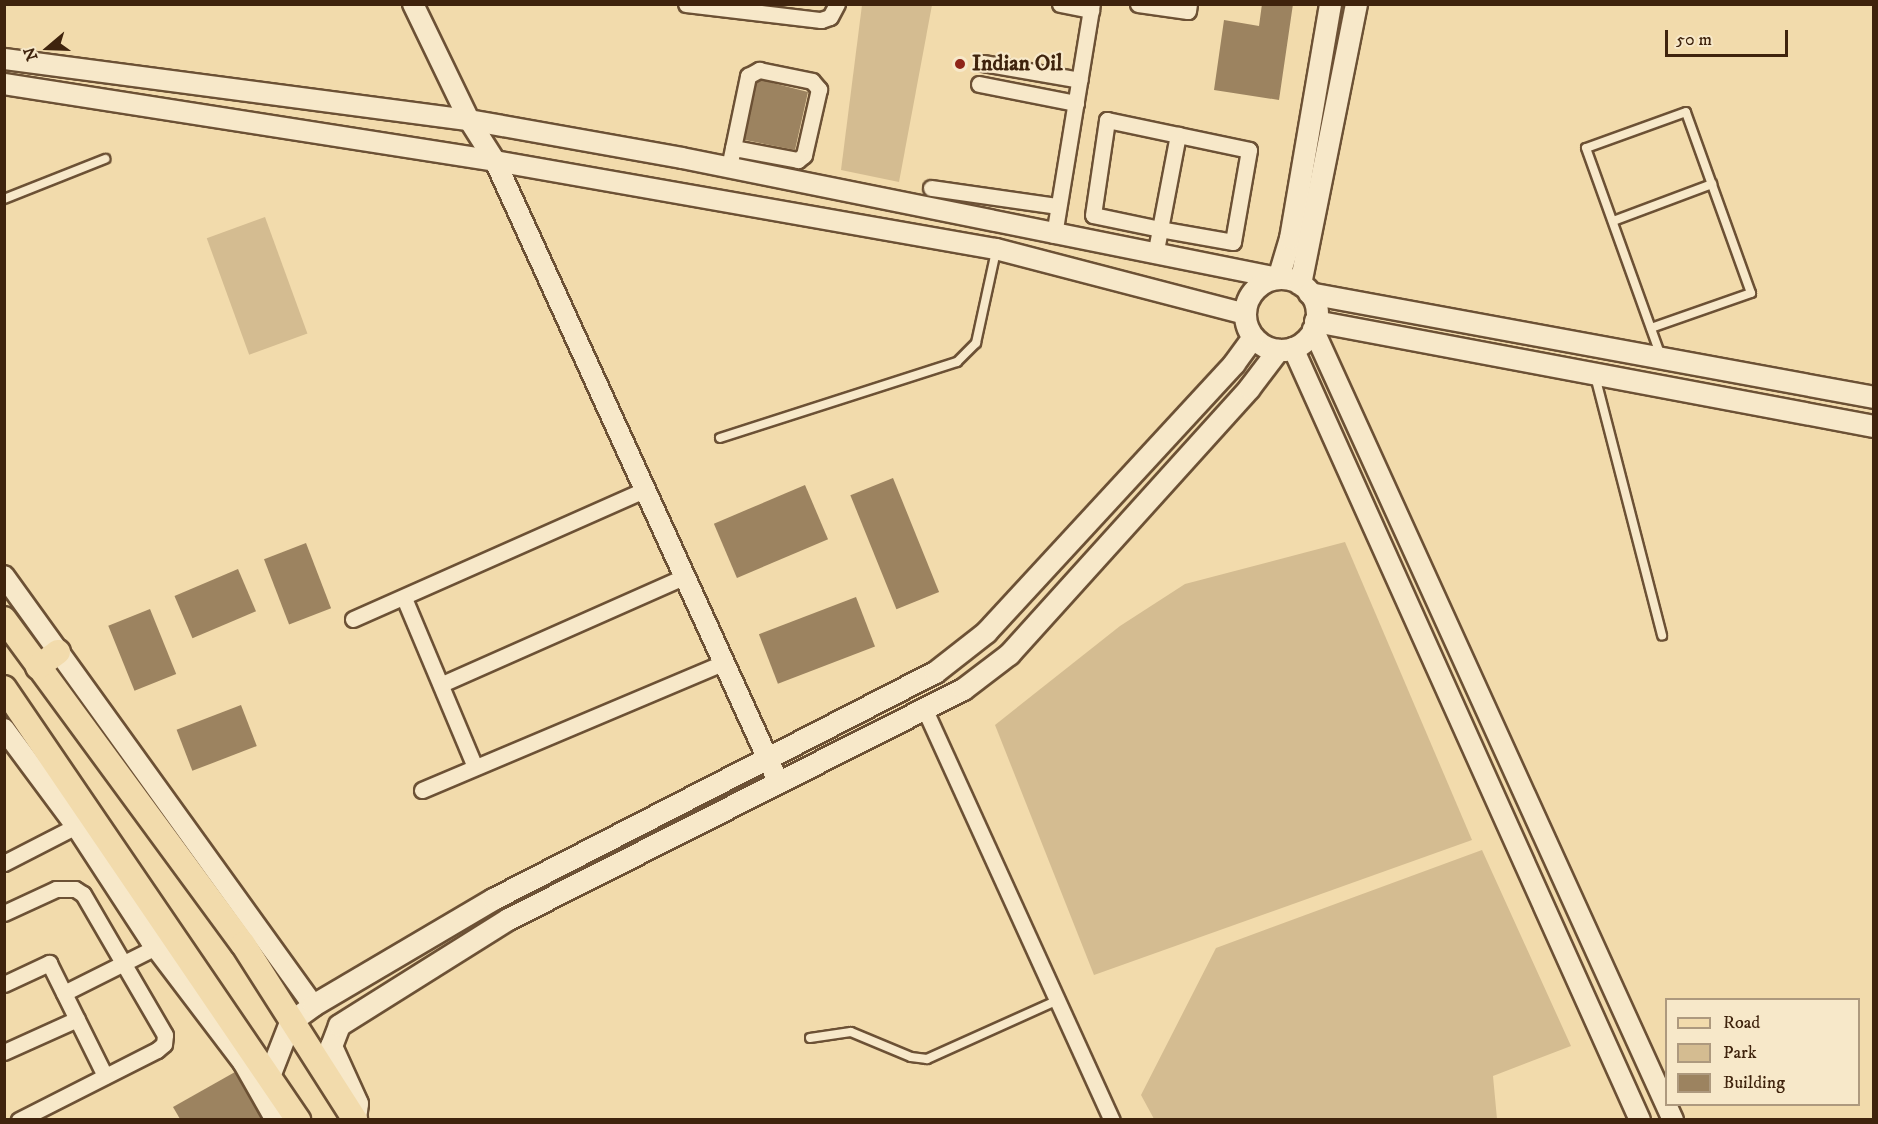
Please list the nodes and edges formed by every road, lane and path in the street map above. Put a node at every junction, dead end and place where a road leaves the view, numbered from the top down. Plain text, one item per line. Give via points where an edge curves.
1 (413, 4) edge
2 (686, 4) edge
3 (837, 4) edge
4 (1059, 4) edge
5 (1138, 4) edge
6 (1189, 4) edge
7 (1330, 4) edge
8 (1356, 4) edge
9 (1091, 7) edge
10 (723, 8) edge
11 (744, 9) edge
12 (4, 59) edge
13 (983, 63) dead end
14 (1080, 80) junction
15 (4, 84) edge
16 (979, 84) dead end
17 (1076, 103) junction
18 (469, 120) junction
19 (1178, 135) junction
20 (731, 158) junction
21 (105, 159) dead end
22 (495, 161) junction
23 (1712, 183) junction
24 (931, 188) dead end
25 (4, 199) edge
26 (1059, 206) junction
27 (1613, 221) junction
28 (1160, 229) junction
29 (1054, 235) junction
30 (996, 249) junction
31 (1155, 255) junction
32 (1278, 278) junction
33 (1305, 289) junction
34 (1245, 314) junction
35 (1314, 325) junction
36 (1651, 328) junction
37 (1253, 337) junction
38 (1286, 349) junction
39 (1660, 356) junction
40 (1594, 373) junction
41 (1874, 397) edge
42 (1874, 426) edge
43 (720, 438) dead end
44 (644, 490) junction
45 (4, 576) edge
46 (684, 577) junction
47 (404, 598) junction
48 (4, 619) edge
49 (353, 619) dead end
50 (1662, 636) dead end
51 (58, 652) junction
52 (722, 663) junction
53 (38, 667) junction
54 (442, 684) junction
55 (8, 700) edge
56 (924, 708) junction
57 (4, 729) edge
58 (765, 758) junction
59 (475, 767) junction
60 (778, 781) junction
61 (422, 790) dead end
62 (76, 826) junction
63 (4, 863) edge
64 (4, 913) edge
65 (156, 947) junction
66 (124, 964) junction
67 (4, 984) edge
68 (64, 993) junction
69 (1058, 1000) junction
70 (313, 1005) junction
71 (77, 1020) junction
72 (290, 1022) junction
73 (810, 1038) dead end
74 (4, 1052) edge
75 (105, 1076) junction
76 (268, 1076) junction
77 (1664, 1100) joint
78 (1634, 1118) edge
79 (19, 1119) edge
80 (276, 1119) edge
81 (298, 1119) edge
82 (355, 1119) edge
83 (1112, 1119) edge

1 - 18 street
2 - 10 street
3 - 11 street via 830,17 821,20
4 - 9 street
5 - 6 street via 1188,11
7 - 32 main road via 1290,238
8 - 33 main road
9 - 14 street
10 - 11 street
12 - 18 street
13 - 14 street
14 - 17 street
15 - 22 street
16 - 17 street
17 - 26 street
18 - 20 street
18 - 22 street
19 - 28 street
19 - 28 street via 1107,120 1093,215
19 - 28 street via 1249,150 1233,242
20 - 20 street via 748,76 759,70 812,81 819,89 804,155 798,160
20 - 29 street
21 - 25 lane
22 - 30 street
22 - 44 street
23 - 27 lane
23 - 27 lane via 1686,112 1586,148
23 - 36 lane via 1751,292
24 - 26 street
26 - 29 street
27 - 36 lane
28 - 31 street
29 - 31 street
30 - 34 street
30 - 43 lane via 976,343 957,362
31 - 32 street
32 - 33 main road
32 - 34 main road via 1253,292
33 - 35 main road via 1316,307
33 - 39 main road
34 - 37 main road
35 - 38 main road
35 - 40 main road
35 - 77 street
36 - 39 lane
37 - 38 main road
37 - 58 main road via 1234,363 986,632 935,672
38 - 56 main road via 1009,654 963,689
38 - 78 street
39 - 41 main road
40 - 42 main road
40 - 50 lane
44 - 46 street
44 - 47 street
45 - 51 street
46 - 52 street
46 - 54 street
47 - 49 street
47 - 54 street
48 - 53 main road
51 - 53 main road
51 - 70 street
52 - 58 street
52 - 59 street
53 - 72 main road via 243,944
54 - 59 street
55 - 76 main road
56 - 60 main road
56 - 69 street
57 - 62 street
58 - 60 street
58 - 70 main road via 493,899
59 - 61 street
60 - 82 main road via 508,919 339,1025 331,1046 357,1103
62 - 63 street
62 - 65 street
64 - 66 street via 56,889 75,889 83,894
65 - 66 street
65 - 80 street via 243,1062
66 - 68 street
66 - 75 street via 162,1026 164,1044
67 - 68 street via 49,963
68 - 71 street
69 - 73 lane via 927,1059 911,1057 851,1032
69 - 83 street
70 - 72 main road
71 - 74 street
71 - 75 street
72 - 76 main road
72 - 82 main road
75 - 79 street
76 - 81 main road
77 - 78 street

